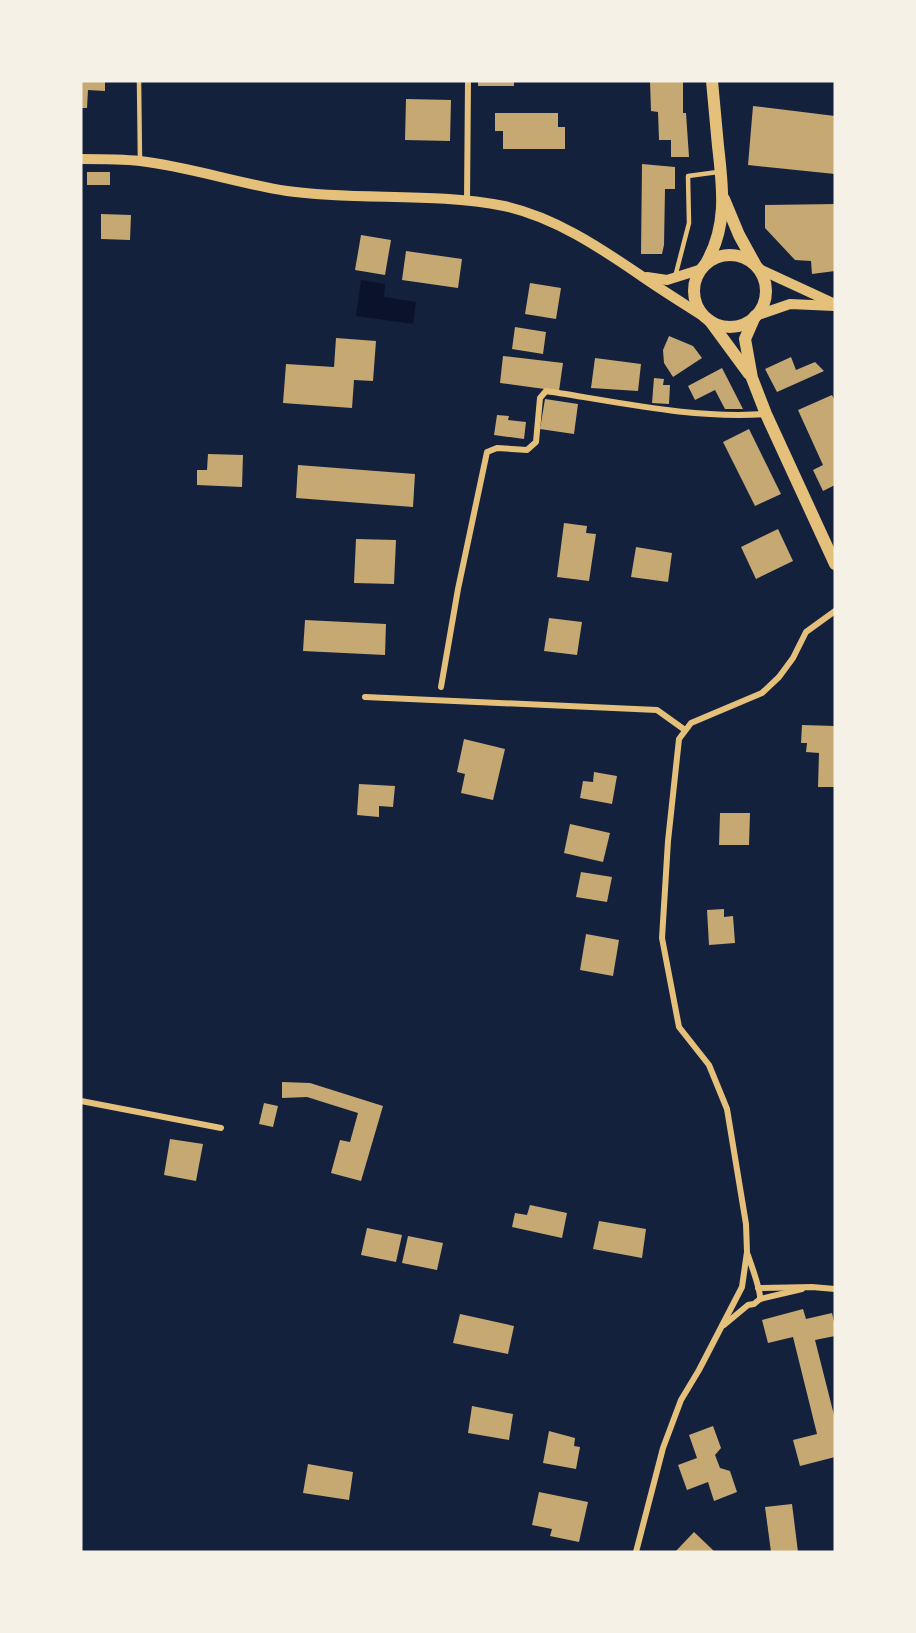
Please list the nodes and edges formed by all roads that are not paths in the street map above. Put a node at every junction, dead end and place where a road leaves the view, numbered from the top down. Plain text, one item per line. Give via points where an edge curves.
1 (139, 81) edge
2 (468, 81) edge
3 (712, 81) edge
4 (81, 159) edge
5 (140, 161) junction
6 (721, 172) junction
7 (724, 198) junction
8 (467, 202) junction
9 (757, 268) junction
10 (702, 269) junction
11 (642, 276) junction
12 (674, 278) junction
13 (835, 305) edge
14 (755, 316) junction
15 (709, 320) junction
16 (752, 378) junction
17 (766, 414) junction
18 (835, 564) edge
19 (835, 611) edge
20 (441, 687) dead end
21 (365, 697) dead end
22 (685, 730) junction
23 (81, 1101) edge
24 (221, 1128) dead end
25 (747, 1252) junction
26 (757, 1287) junction
27 (812, 1287) junction
28 (835, 1289) edge
29 (740, 1290) junction
30 (760, 1299) junction
31 (748, 1305) junction
32 (721, 1327) junction
33 (636, 1552) edge

1 - 5 lane
2 - 8 street
3 - 6 main road
4 - 5 street
5 - 8 street via 290,191
6 - 7 main road
6 - 12 lane via 688,176 689,224
7 - 9 main road
7 - 10 main road via 719,232
8 - 11 street via 503,206 540,217
9 - 10 main road via 731,256 714,260
9 - 13 street
9 - 14 main road via 765,294
10 - 12 street
10 - 15 main road via 695,296
11 - 12 street
11 - 15 street
13 - 14 street via 790,304
14 - 15 main road via 730,327
14 - 16 main road via 745,339
15 - 16 main road
16 - 17 main road
17 - 18 main road
17 - 20 street via 732,416 675,411 546,391 540,398 536,442 526,450 497,448 487,452
19 - 22 street via 806,632 779,677 762,693 691,723
21 - 22 street via 657,710
22 - 25 street via 679,739 662,938 679,1027 710,1065 727,1109
23 - 24 street
25 - 26 street
25 - 29 street
26 - 27 street
26 - 29 street via 750,1284
26 - 30 street
27 - 28 street
27 - 30 street
29 - 31 street via 741,1302
29 - 32 street
30 - 31 street
31 - 32 street
32 - 33 street via 681,1400 666,1440

